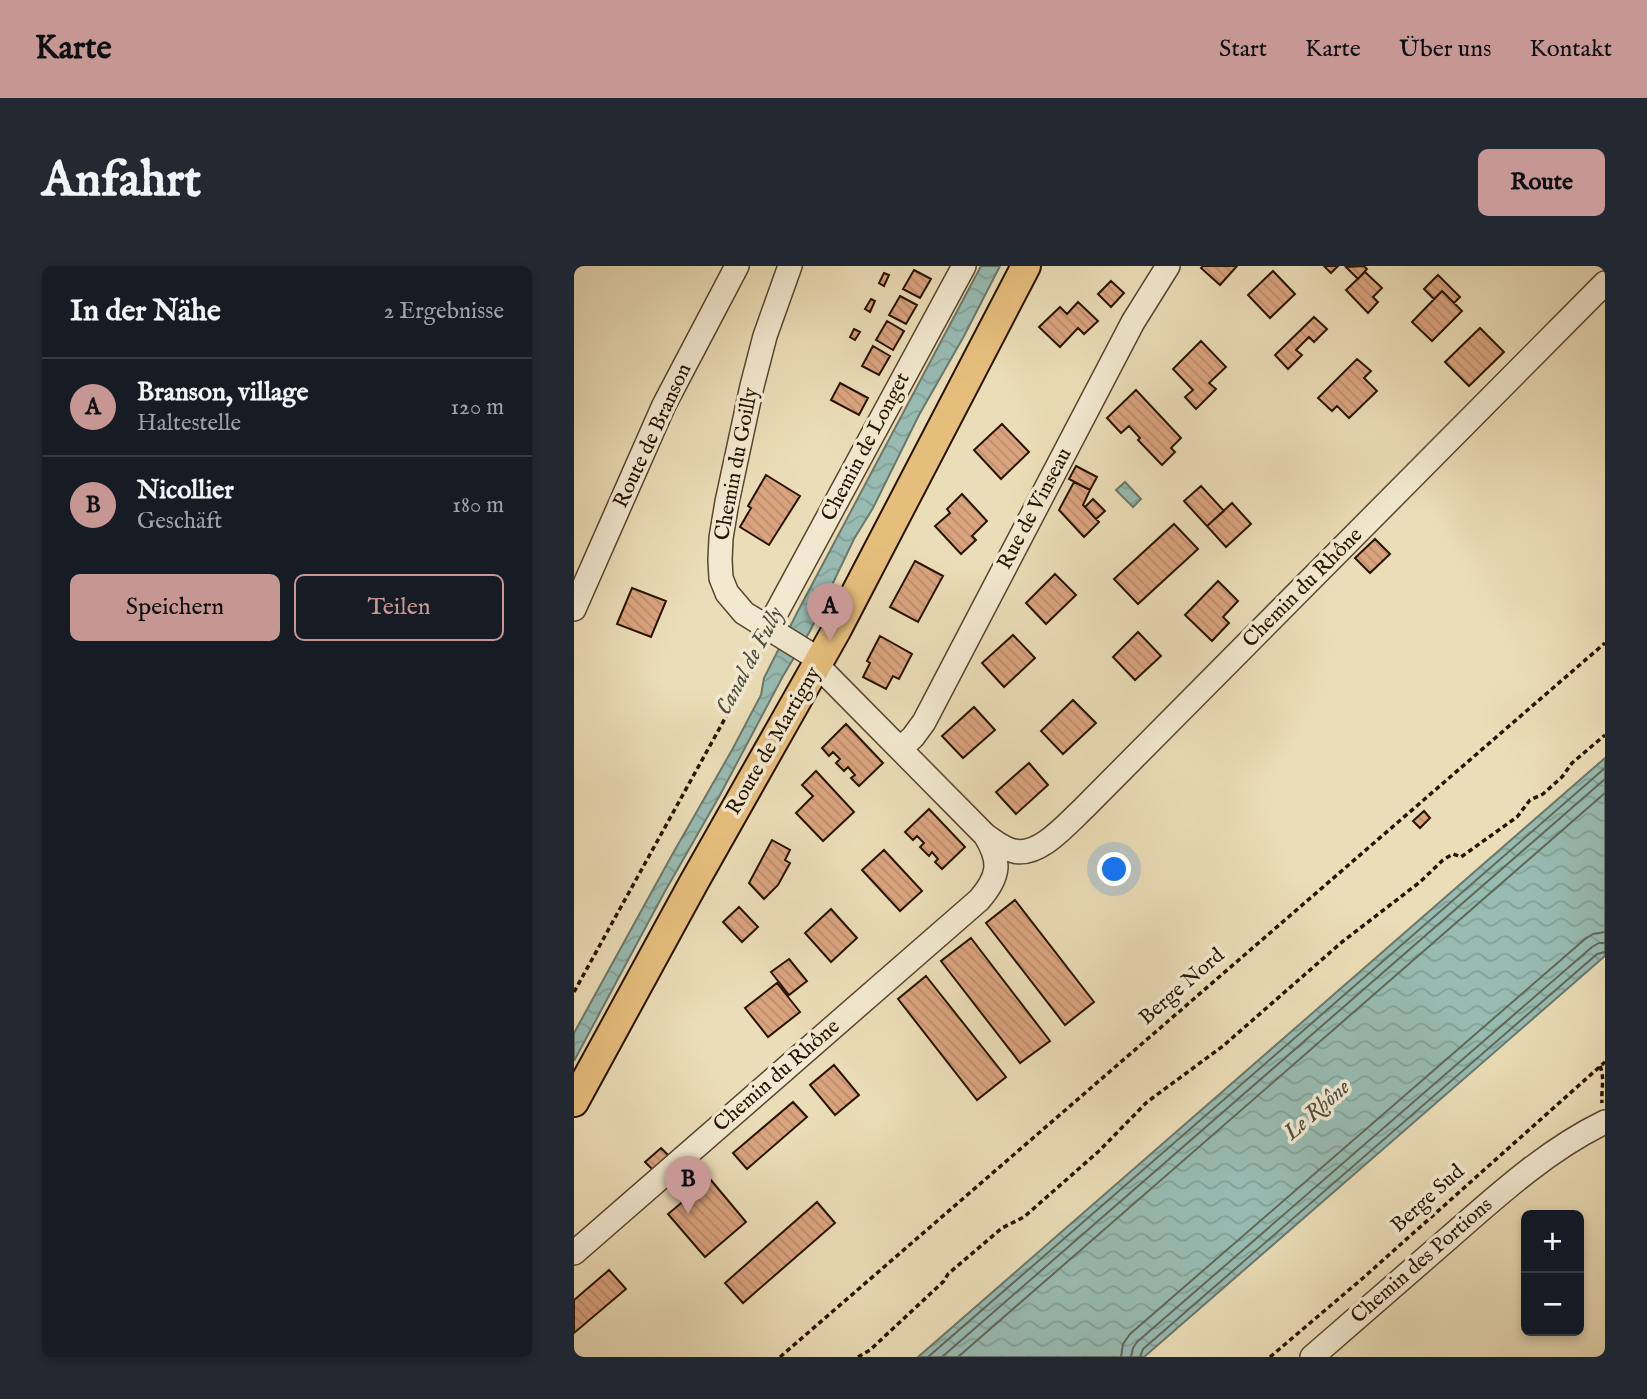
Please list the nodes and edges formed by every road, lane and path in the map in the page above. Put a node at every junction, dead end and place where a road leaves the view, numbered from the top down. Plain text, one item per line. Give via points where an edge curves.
1 (737, 266) edge
2 (790, 266) edge
3 (964, 266) edge
4 (1026, 266) edge
5 (1168, 266) edge
6 (1605, 283) edge
7 (574, 609) edge
8 (773, 631) junction
9 (1605, 642) edge
10 (814, 659) junction
11 (1605, 735) edge
12 (900, 749) junction
13 (985, 835) junction
14 (979, 900) joint
15 (574, 992) edge
16 (1605, 1062) edge
17 (1600, 1066) junction
18 (574, 1102) edge
19 (1604, 1122) edge
20 (574, 1253) edge
21 (780, 1357) edge
22 (858, 1357) edge
23 (1269, 1357) edge
24 (1312, 1357) edge

1 - 7 street, Route de Branson via 664,405
2 - 8 street, Chemin du Goilly via 752,386 727,502 720,560 727,593 744,613
3 - 8 street, Chemin de Longet
4 - 10 main road, Route de Martigny via 862,583
5 - 12 street, Rue de Vinseau via 1133,322 924,722
6 - 13 street, Chemin du Rhône via 1044,844 1020,852
8 - 10 street, Chemin du Goilly
8 - 15 path
9 - 21 path, Berge Nord
10 - 12 street, Chemin du Goilly
10 - 18 main road, Route de Martigny
11 - 22 path via 1562,777 1530,800 1517,817 1461,857 1452,854 1443,860 1223,1046 1147,1102 1099,1151 1024,1217 1002,1228 957,1266
12 - 13 street, Chemin du Goilly
13 - 14 street, Chemin du Goilly via 996,866 995,876
14 - 20 street, Chemin du Rhône
16 - 17 path, Berge Sud
17 - 19 path
17 - 23 path, Berge Sud
19 - 24 street, Chemin des Portions via 1520,1179

